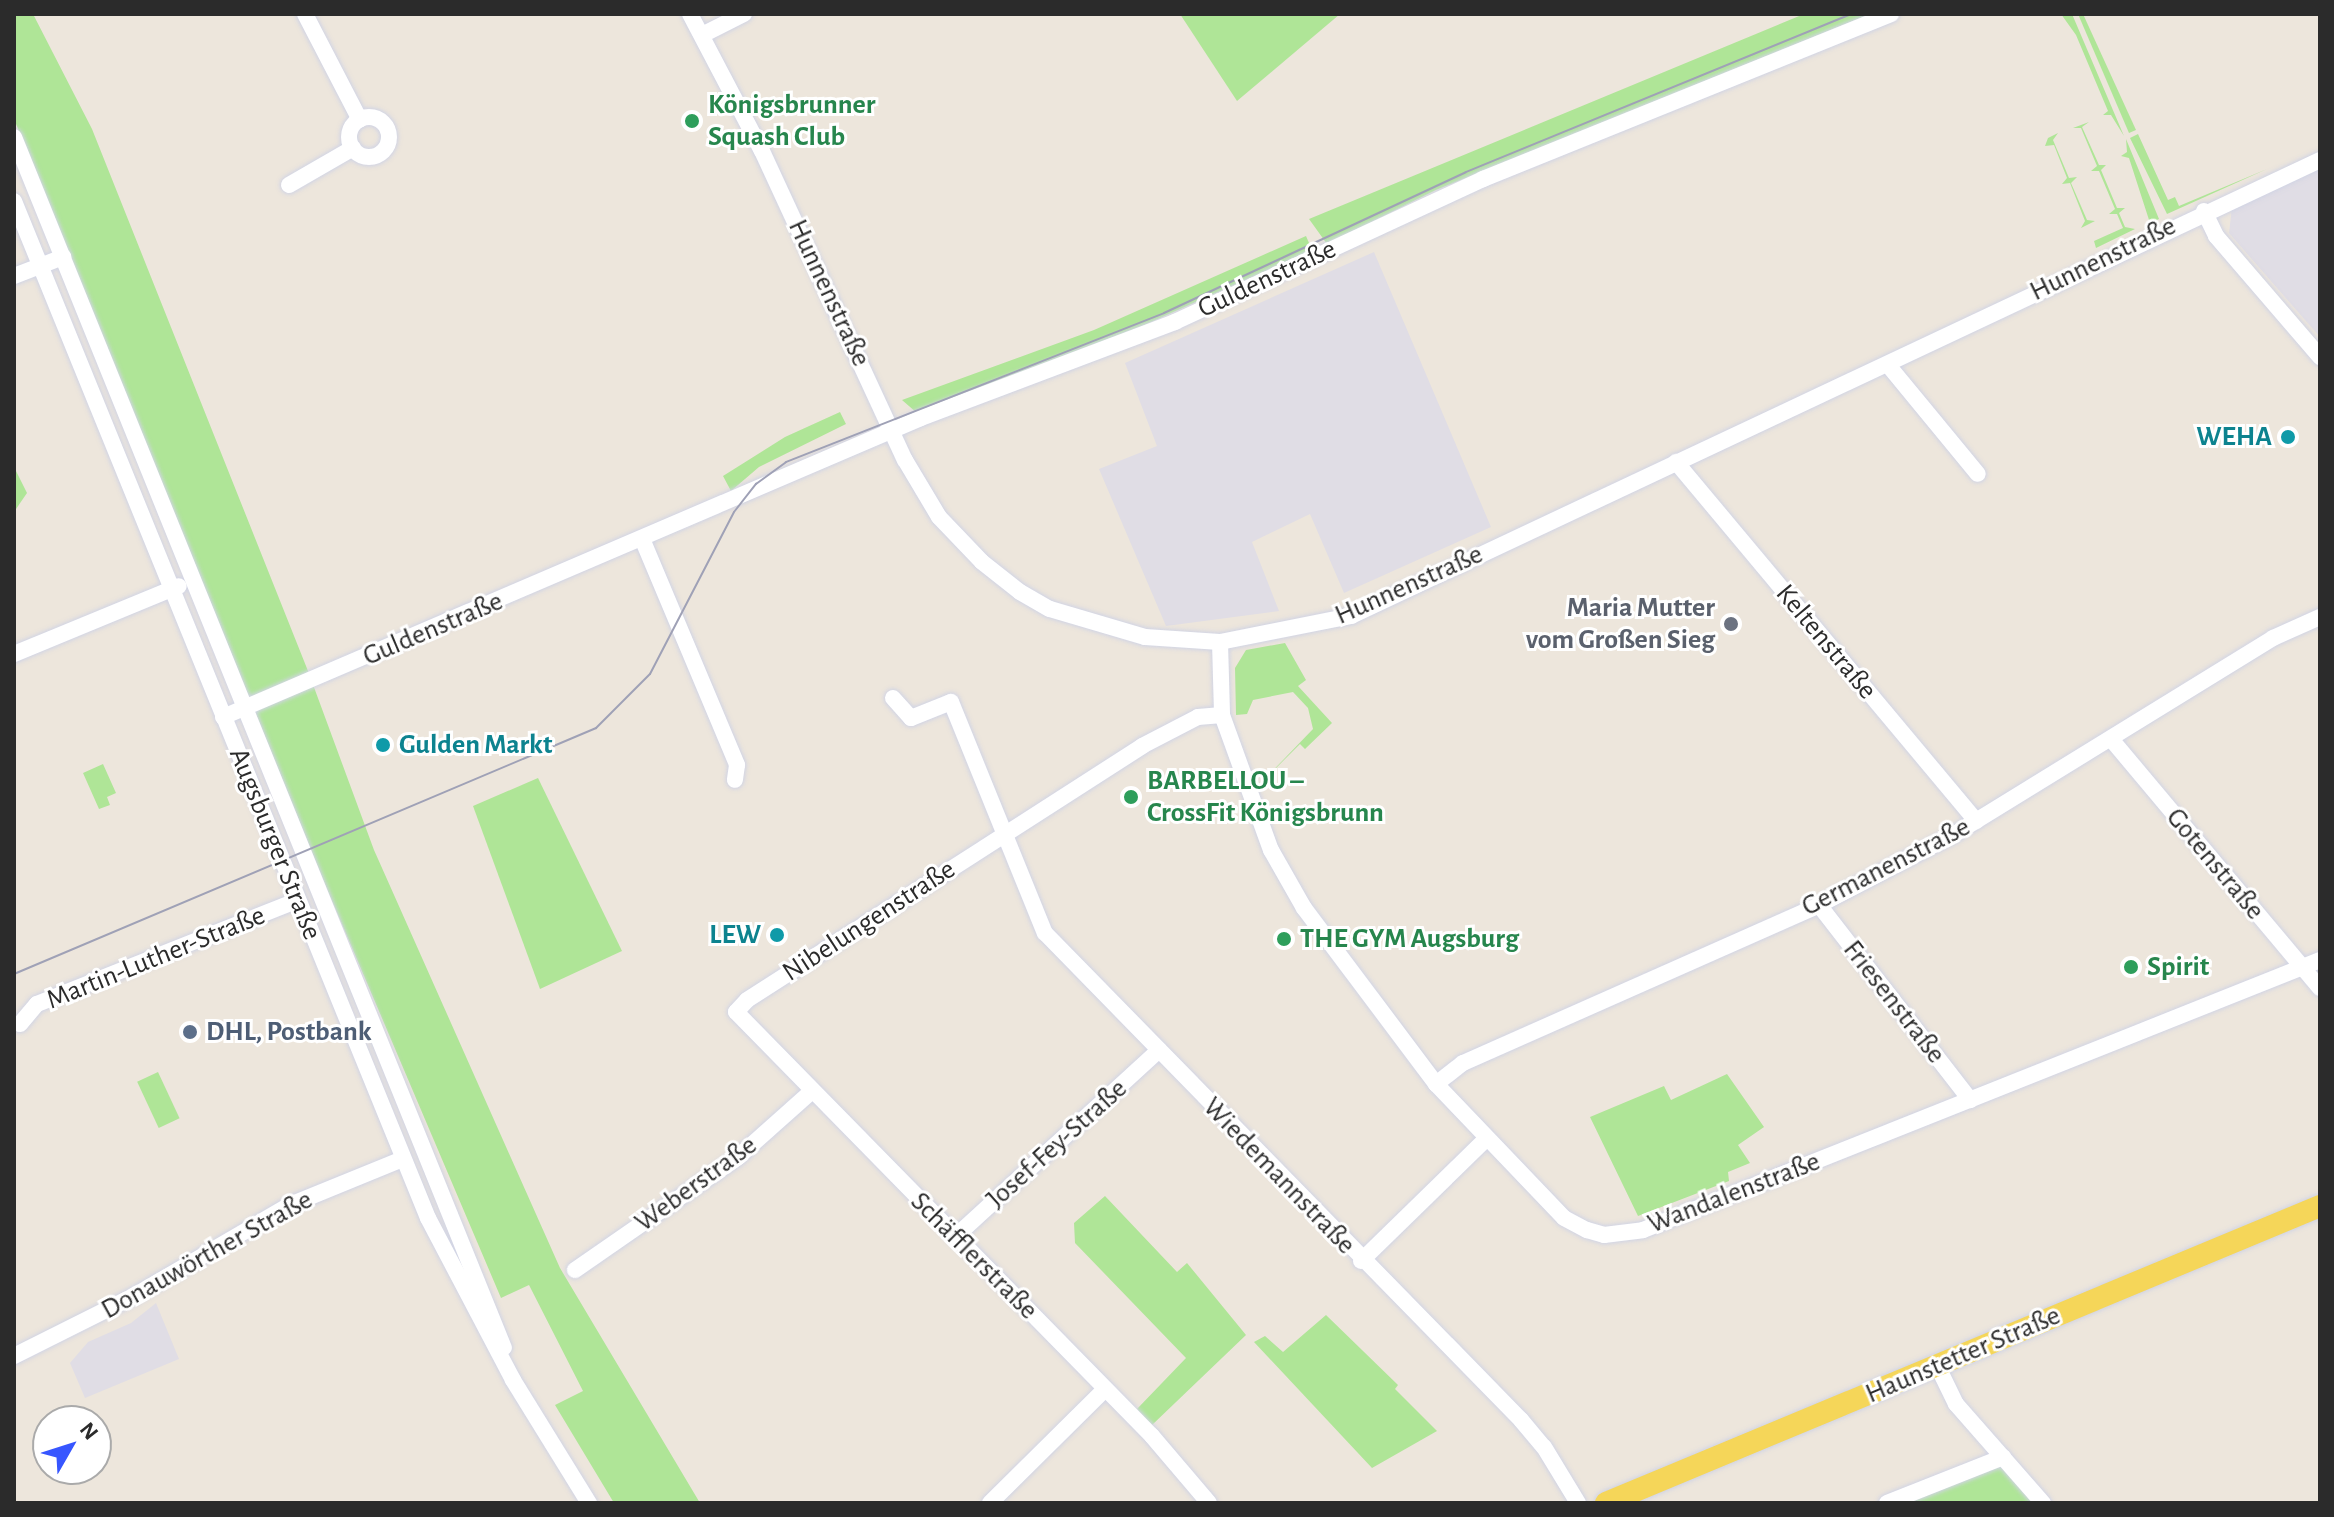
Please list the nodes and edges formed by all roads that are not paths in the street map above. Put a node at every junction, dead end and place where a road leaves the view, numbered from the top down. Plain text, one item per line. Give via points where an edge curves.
1 (305, 14) edge
2 (690, 14) edge
3 (744, 14) edge
4 (1891, 14) edge
5 (702, 35) junction
6 (360, 120) junction
7 (14, 137) edge
8 (353, 148) junction
9 (2320, 160) edge
10 (289, 185) dead end
11 (14, 201) edge
12 (2204, 211) junction
13 (63, 257) junction
14 (41, 266) junction
15 (14, 276) edge
16 (2320, 357) edge
17 (1888, 365) junction
18 (893, 431) junction
19 (1676, 462) junction
20 (1978, 474) dead end
21 (643, 541) junction
22 (193, 580) junction
23 (172, 589) junction
24 (2320, 617) edge
25 (1220, 642) junction
26 (14, 654) edge
27 (893, 698) dead end
28 (246, 708) junction
29 (1222, 715) junction
30 (223, 717) junction
31 (2111, 739) junction
32 (735, 780) dead end
33 (1976, 821) junction
34 (1005, 834) junction
35 (298, 900) junction
36 (1819, 905) junction
37 (2320, 960) edge
38 (2301, 967) junction
39 (2320, 988) edge
40 (736, 1012) joint
41 (20, 1024) dead end
42 (1159, 1050) junction
43 (1436, 1084) junction
44 (812, 1091) junction
45 (1970, 1100) junction
46 (1486, 1139) junction
47 (403, 1159) junction
48 (2320, 1206) edge
49 (955, 1237) junction
50 (1361, 1261) junction
51 (575, 1270) dead end
52 (14, 1356) edge
53 (1937, 1365) junction
54 (1105, 1389) junction
55 (533, 1411) junction
56 (2003, 1457) junction
57 (589, 1503) edge
58 (990, 1503) edge
59 (1209, 1503) edge
60 (1578, 1503) edge
61 (1606, 1503) edge
62 (1887, 1503) edge
63 (2043, 1503) edge

1 - 6 street
2 - 5 street, Hunnenstraße
3 - 5 street
4 - 18 street, Guldenstraße via 1483,179 1175,322
5 - 18 street, Hunnenstraße
6 - 8 street via 350,136
6 - 8 street via 379,120 388,129 389,142 376,156 363,156
7 - 13 street, Augsburger Straße
8 - 10 street
9 - 12 street, Hunnenstraße
11 - 14 street, Augsburger Straße
12 - 16 street via 2216,236
12 - 17 street, Hunnenstraße
13 - 14 street
13 - 22 street, Augsburger Straße
14 - 15 street
14 - 23 street, Augsburger Straße
17 - 19 street, Hunnenstraße
17 - 20 street
18 - 21 street, Guldenstraße
18 - 25 street, Hunnenstraße via 939,517 1020,592 1050,609 1145,637
19 - 25 street, Hunnenstraße via 1351,616
19 - 33 street, Keltenstraße
21 - 28 street, Guldenstraße
21 - 32 street via 737,765
22 - 23 street
22 - 28 street, Augsburger Straße
23 - 26 street
23 - 30 street, Augsburger Straße
24 - 31 street, Germanenstraße via 2273,638
25 - 29 street, Wandalenstraße
27 - 34 street via 911,718 951,702
28 - 30 street, Guldenstraße
28 - 55 street, Augsburger Straße
29 - 34 street, Nibelungenstraße via 1183,723
29 - 43 street, Wandalenstraße via 1271,850 1304,908
30 - 35 street, Augsburger Straße
31 - 33 street, Germanenstraße
31 - 38 street, Gotenstraße
33 - 36 street, Germanenstraße
34 - 40 street, Nibelungenstraße
34 - 42 street, Wiedemannstraße via 1045,933
35 - 41 street, Martin-Luther-Straße via 37,1004
35 - 47 street, Augsburger Straße
36 - 43 street, Germanenstraße via 1463,1063
36 - 45 street, Friesenstraße
37 - 38 street, Wandalenstraße
38 - 39 street, Gotenstraße
38 - 45 street, Wandalenstraße
40 - 44 street, Schäfflerstraße
42 - 49 street, Josef-Fey-Straße
42 - 50 street, Wiedemannstraße
43 - 46 street, Wandalenstraße
44 - 49 street, Schäfflerstraße
44 - 51 street, Weberstraße via 738,1157
45 - 46 street, Wandalenstraße via 1625,1234 1587,1230 1564,1218
46 - 50 street
47 - 52 street, Donauwörther Straße via 290,1205 120,1304
47 - 55 street, Augsburger Straße via 472,1308
48 - 53 main road, Haunstetter Straße
49 - 54 street, Schäfflerstraße
50 - 60 street, Wiedemannstraße via 1521,1420
53 - 56 street via 1956,1404
53 - 61 main road, Haunstetter Straße
54 - 58 street
54 - 59 street, Schäfflerstraße
55 - 57 street, Augsburger Straße
56 - 62 street
56 - 63 street

